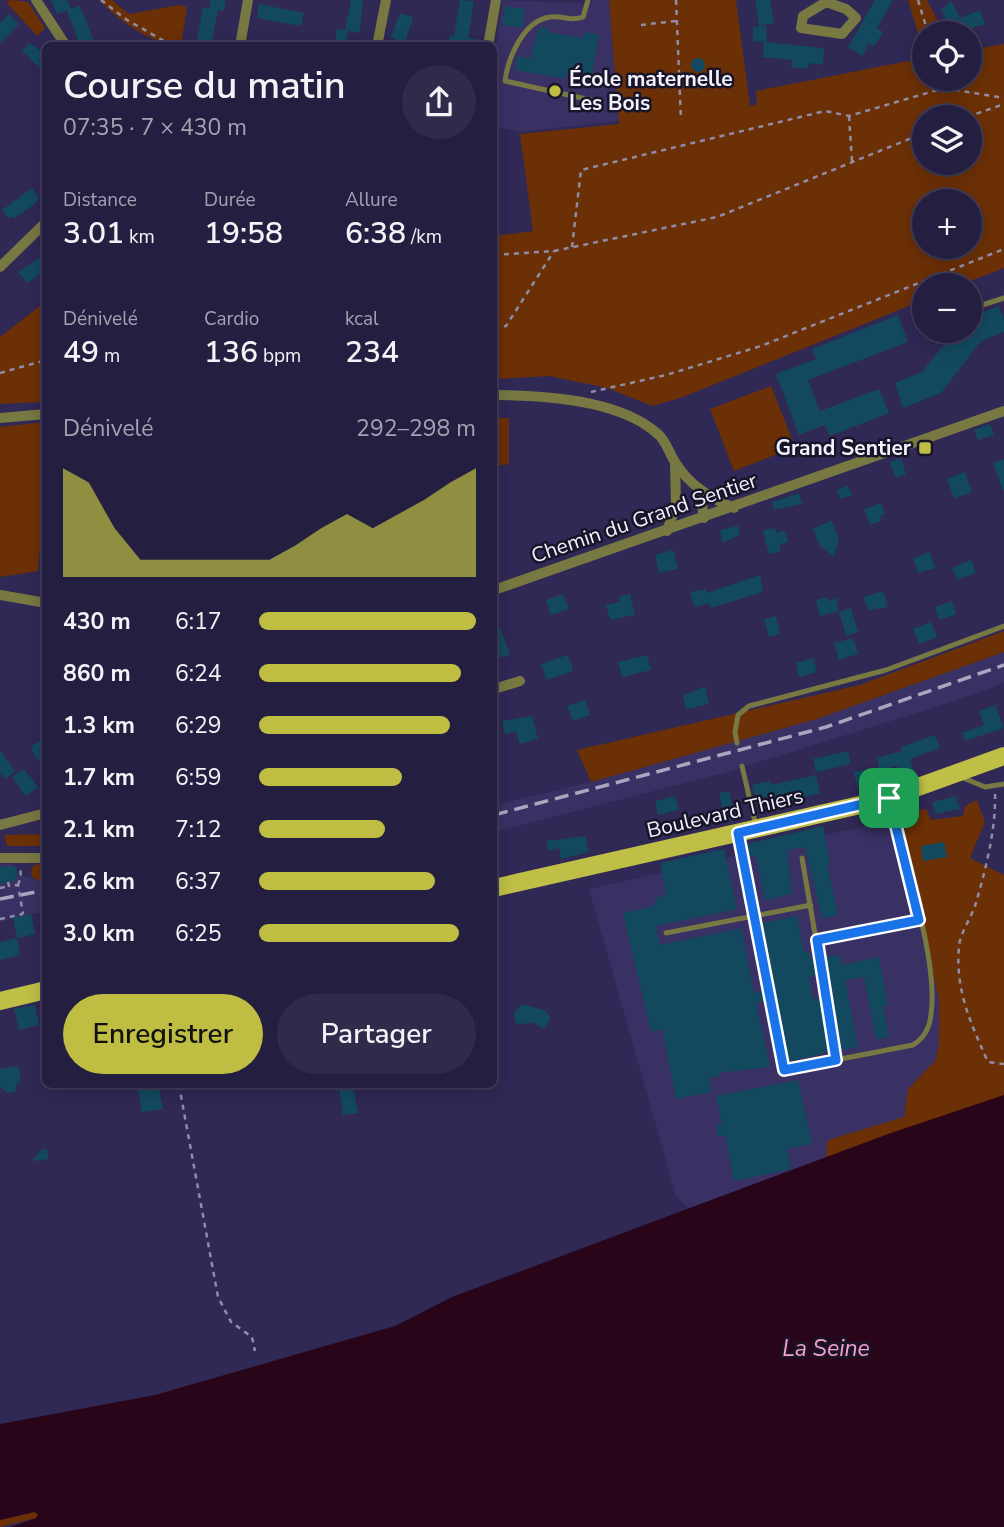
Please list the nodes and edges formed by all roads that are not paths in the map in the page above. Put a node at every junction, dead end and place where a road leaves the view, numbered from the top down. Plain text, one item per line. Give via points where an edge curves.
1 (36, 0) edge
2 (248, 0) edge
3 (386, 0) edge
4 (496, 0) edge
5 (588, 0) edge
6 (826, 1) edge
7 (63, 42) edge
8 (241, 42) edge
9 (378, 42) edge
10 (489, 42) edge
11 (600, 102) dead end
12 (42, 226) edge
13 (0, 267) edge
14 (1004, 298) edge
15 (982, 305) edge
16 (497, 395) edge
17 (1004, 411) edge
18 (42, 414) edge
19 (0, 418) edge
20 (675, 463) junction
21 (700, 491) junction
22 (676, 505) junction
23 (734, 508) junction
24 (699, 520) junction
25 (667, 531) junction
26 (497, 589) edge
27 (0, 595) edge
28 (42, 602) edge
29 (1004, 626) edge
30 (520, 681) dead end
31 (497, 688) edge
32 (737, 743) dead end
33 (1004, 755) edge
34 (742, 766) dead end
35 (960, 773) junction
36 (1004, 784) edge
37 (889, 798) junction
38 (42, 814) edge
39 (1, 823) edge
40 (757, 829) junction
41 (738, 833) junction
42 (0, 858) edge
43 (42, 858) edge
44 (802, 858) dead end
45 (497, 887) edge
46 (811, 905) junction
47 (754, 916) junction
48 (919, 920) junction
49 (666, 933) dead end
50 (817, 940) junction
51 (42, 991) edge
52 (0, 1000) edge
53 (836, 1060) junction

1 - 7 street
2 - 8 street
3 - 9 street
4 - 10 street
5 - 11 lane via 583,16 550,17 535,25 510,55 505,81
6 - 6 street via 803,16 801,28 842,34 856,18
12 - 13 street
14 - 15 lane
16 - 20 street via 561,398 615,411 640,421 661,437
17 - 23 street, Chemin du Grand Sentier
18 - 19 street
20 - 21 street
20 - 22 street
21 - 23 street
21 - 24 street
22 - 24 street
22 - 25 street
23 - 24 street, Chemin du Grand Sentier
24 - 25 street, Chemin du Grand Sentier
25 - 26 street, Chemin du Grand Sentier
27 - 28 street
29 - 32 lane via 886,670 750,706 738,715
30 - 31 street
33 - 35 main road, Boulevard Thiers
34 - 40 lane
35 - 36 lane via 975,784
35 - 37 main road, Boulevard Thiers
37 - 40 main road, Boulevard Thiers
37 - 48 lane
38 - 39 street
40 - 41 main road, Boulevard Thiers
41 - 45 main road, Boulevard Thiers
41 - 47 lane
42 - 43 street
44 - 46 lane
46 - 47 lane
46 - 50 lane
47 - 49 lane
47 - 53 lane via 784,1070
48 - 50 lane
48 - 53 lane via 932,995 931,1014 921,1040
50 - 53 lane
51 - 52 main road

